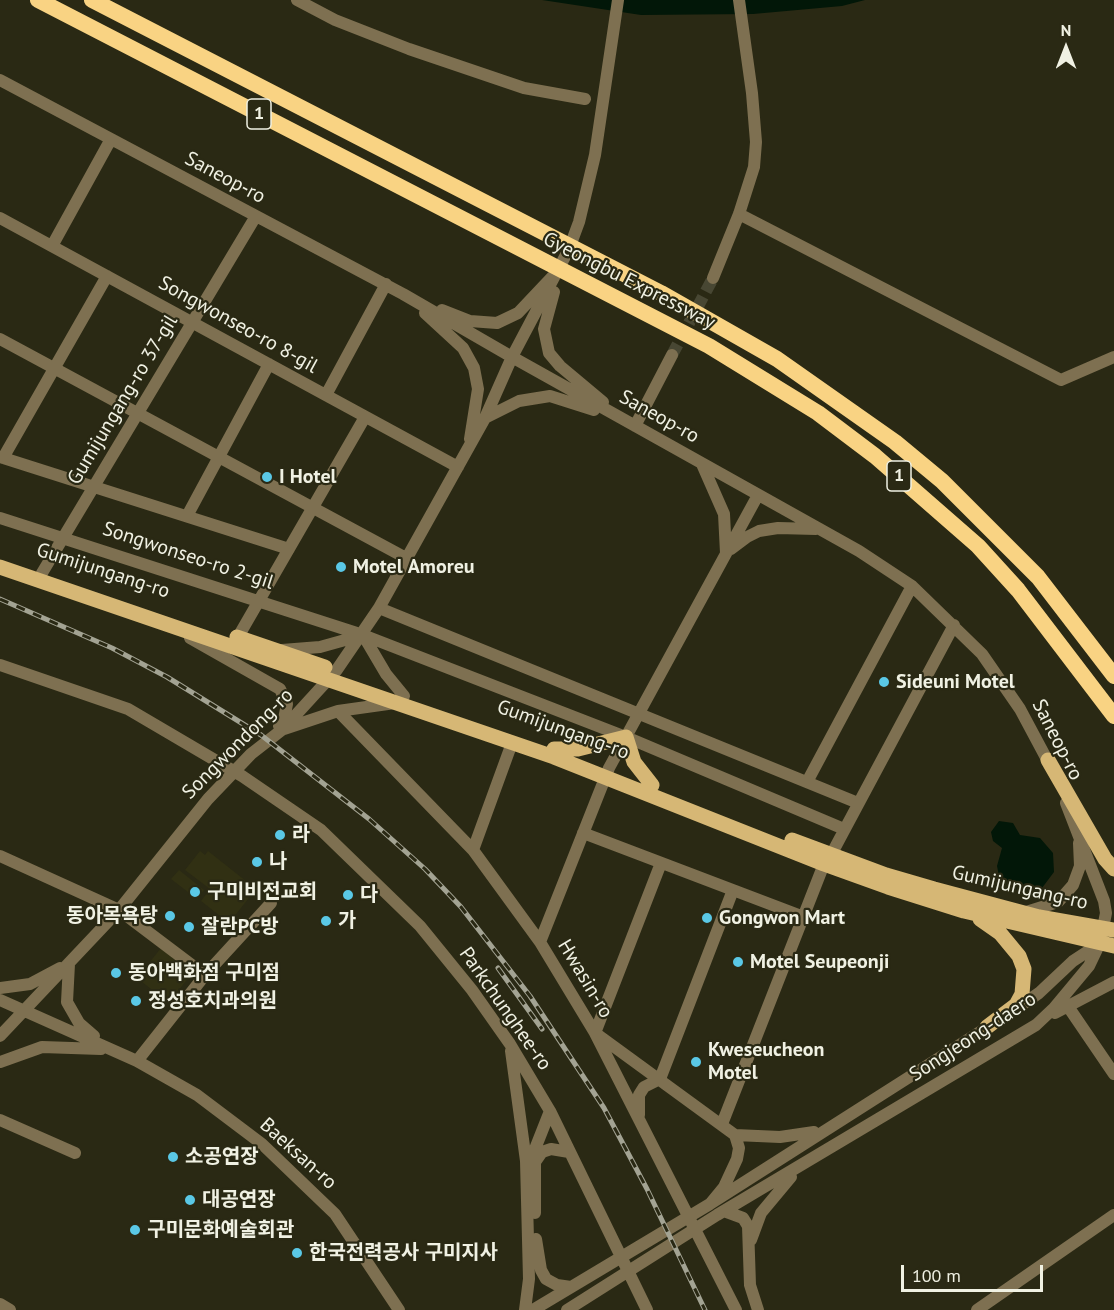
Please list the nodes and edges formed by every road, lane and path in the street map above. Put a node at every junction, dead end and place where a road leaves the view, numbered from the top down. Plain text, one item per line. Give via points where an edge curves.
1 (38, 0) edge
2 (92, 0) edge
3 (297, 0) edge
4 (618, 0) edge
5 (739, 0) edge
6 (0, 80) edge
7 (585, 99) dead end
8 (111, 139) junction
9 (739, 214) junction
10 (256, 216) junction
11 (0, 218) edge
12 (52, 246) junction
13 (562, 265) junction
14 (107, 276) junction
15 (713, 278) tunnel mouth
16 (386, 284) junction
17 (404, 294) junction
18 (192, 322) junction
19 (0, 339) edge
20 (672, 355) tunnel mouth
21 (512, 357) junction
22 (1114, 357) edge
23 (269, 364) junction
24 (54, 369) junction
25 (326, 395) junction
26 (137, 413) junction
27 (365, 417) junction
28 (485, 418) junction
29 (630, 423) junction
30 (468, 449) junction
31 (1, 457) edge
32 (218, 458) junction
33 (702, 464) junction
34 (458, 467) junction
35 (95, 485) junction
36 (758, 495) junction
37 (313, 508) junction
38 (187, 516) junction
39 (0, 518) edge
40 (820, 529) junction
41 (63, 537) junction
42 (289, 549) junction
43 (726, 554) junction
44 (406, 558) junction
45 (0, 560) edge
46 (0, 567) edge
47 (42, 573) junction
48 (912, 586) junction
49 (260, 600) junction
50 (379, 609) junction
51 (163, 622) junction
52 (954, 625) junction
53 (363, 635) junction
54 (238, 637) junction
55 (276, 650) junction
56 (0, 665) edge
57 (332, 675) junction
58 (1114, 675) edge
59 (400, 699) junction
60 (338, 711) junction
61 (639, 714) junction
62 (1114, 716) edge
63 (282, 729) junction
64 (626, 737) junction
65 (512, 743) junction
66 (554, 749) junction
67 (251, 754) junction
68 (1048, 760) junction
69 (607, 773) junction
70 (807, 782) junction
71 (652, 785) junction
72 (858, 803) junction
73 (844, 829) junction
74 (1078, 830) junction
75 (583, 833) junction
76 (473, 850) junction
77 (0, 856) edge
78 (828, 860) junction
79 (660, 862) junction
80 (1114, 869) edge
81 (733, 890) junction
82 (271, 903) dead end
83 (119, 910) junction
84 (964, 911) junction
85 (1023, 913) junction
86 (804, 917) junction
87 (1108, 937) edge
88 (540, 942) junction
89 (69, 964) junction
90 (206, 975) junction
91 (1114, 982) edge
92 (0, 988) edge
93 (0, 1000) edge
94 (1067, 1005) junction
95 (25, 1010) junction
96 (1036, 1025) junction
97 (987, 1027) junction
98 (596, 1033) junction
99 (0, 1036) edge
100 (510, 1044) junction
101 (123, 1054) junction
102 (136, 1061) junction
103 (0, 1062) edge
104 (1114, 1074) edge
105 (660, 1079) junction
106 (550, 1111) junction
107 (640, 1118) junction
108 (0, 1120) edge
109 (722, 1124) junction
110 (831, 1125) junction
111 (735, 1135) junction
112 (75, 1152) dead end
113 (569, 1152) junction
114 (530, 1161) junction
115 (806, 1163) junction
116 (710, 1204) junction
117 (721, 1213) junction
118 (1114, 1215) edge
119 (749, 1247) junction
120 (383, 1284) junction
121 (571, 1287) junction
122 (0, 1305) edge
123 (580, 1306) edge
124 (10, 1310) edge
125 (389, 1310) edge
126 (399, 1310) edge
127 (525, 1310) edge
128 (533, 1310) edge
129 (567, 1310) edge
130 (647, 1310) edge
131 (736, 1310) edge
132 (758, 1310) edge
133 (977, 1310) edge

1 - 62 highway, Gyeongbu Expressway / 1 via 763,377 875,456 978,546 1018,590
2 - 58 highway, Gyeongbu Expressway / 1 via 638,281 777,359 903,449 989,525 1038,577
3 - 7 street via 335,20 409,49 524,88
4 - 13 street via 595,155 583,207
5 - 9 street via 756,142 754,167
6 - 8 street, Saneop-ro
8 - 10 street, Saneop-ro
8 - 12 street
9 - 15 street
9 - 22 street via 1061,380
10 - 16 street, Saneop-ro
10 - 18 street, Gumijungang-ro 37-gil
11 - 12 street, Songwonseo-ro 8-gil
12 - 14 street, Songwonseo-ro 8-gil
13 - 17 street via 518,314 497,323 470,321
13 - 21 street, Songwondong-ro
13 - 29 street via 544,329 549,353
14 - 18 street, Songwonseo-ro 8-gil
14 - 24 street
16 - 17 street, Saneop-ro
16 - 25 street
17 - 21 street, Saneop-ro
17 - 30 street via 471,358 478,389
18 - 23 street, Songwonseo-ro 8-gil
18 - 26 street, Gumijungang-ro 37-gil
19 - 24 street
20 - 29 street
21 - 28 street, Songwondong-ro
21 - 29 street, Saneop-ro
23 - 25 street, Songwonseo-ro 8-gil
23 - 32 street
24 - 26 street
24 - 31 street
25 - 27 street, Songwonseo-ro 8-gil
26 - 32 street
26 - 35 street, Gumijungang-ro 37-gil
27 - 34 street, Songwonseo-ro 8-gil
27 - 37 street
28 - 29 street via 519,401 550,396
28 - 30 street, Songwondong-ro
29 - 33 street, Saneop-ro
30 - 34 street, Songwondong-ro
31 - 35 street
32 - 37 street
32 - 38 street
33 - 36 street, Saneop-ro
33 - 43 street via 722,507
34 - 44 street, Songwondong-ro
35 - 38 street
35 - 41 street, Gumijungang-ro 37-gil
36 - 40 street, Saneop-ro
36 - 43 street
37 - 42 street
37 - 44 street
38 - 42 street
39 - 41 street, Songwonseo-ro 2-gil
40 - 43 street via 759,531
40 - 48 street, Saneop-ro
41 - 47 street, Gumijungang-ro 37-gil
41 - 49 street, Songwonseo-ro 2-gil
42 - 49 street
43 - 61 street
44 - 50 street, Songwondong-ro
45 - 47 main road, Gumijungang-ro
46 - 51 main road, Gumijungang-ro
47 - 54 main road, Gumijungang-ro
48 - 52 street, Saneop-ro
48 - 70 street
49 - 53 street, Songwonseo-ro 2-gil
49 - 54 street
50 - 53 street, Songwondong-ro
50 - 61 street
51 - 57 main road, Gumijungang-ro
51 - 67 street via 272,683 285,697 288,704 284,719
52 - 68 street, Saneop-ro via 1000,678
52 - 72 street
53 - 55 street via 320,647
53 - 57 street, Songwondong-ro
53 - 59 street
53 - 64 street
54 - 55 main road, Gumijungang-ro
55 - 57 main road, Gumijungang-ro
56 - 100 street, Parkchunghee-ro via 128,709 215,759 321,830 420,926
57 - 59 main road, Gumijungang-ro
57 - 63 street, Songwondong-ro
59 - 60 street
59 - 65 main road, Gumijungang-ro
59 - 66 main road, Gumijungang-ro
60 - 63 street
60 - 76 street, Hwasin-ro
61 - 64 street
61 - 70 street
63 - 67 street, Songwondong-ro
64 - 66 main road via 578,749
64 - 69 street
64 - 71 main road via 634,762
64 - 73 street
65 - 69 main road, Gumijungang-ro
65 - 76 street, Gumijungang-ro
66 - 69 main road, Gumijungang-ro
67 - 83 street, Songwondong-ro via 208,799
68 - 74 street, Saneop-ro
68 - 80 main road
69 - 71 main road, Gumijungang-ro
69 - 75 street
69 - 78 main road, Gumijungang-ro
70 - 72 street
71 - 78 main road, Gumijungang-ro
72 - 73 street
73 - 78 street
74 - 85 street via 1080,866 1073,885 1058,902
74 - 87 street, Saneop-ro via 1104,901
75 - 79 street
75 - 88 street
76 - 88 street, Hwasin-ro
77 - 83 street
78 - 84 main road, Gumijungang-ro
78 - 85 main road, Gumijungang-ro
78 - 86 street
79 - 81 street
79 - 98 street
81 - 86 street
81 - 105 street
82 - 90 street
83 - 89 street, Songwondong-ro
83 - 90 street
84 - 87 main road, Gumijungang-ro
84 - 97 main road via 1000,933 1019,956 1024,969 1022,994 1016,1005
85 - 87 main road, Gumijungang-ro
86 - 109 street
87 - 96 street, Songjeong-daero via 1080,979
87 - 97 street, Songjeong-daero via 1039,993
88 - 98 street, Hwasin-ro
89 - 92 street via 30,984
89 - 95 street, Songwondong-ro
89 - 101 street, Baeksan-ro via 66,985 71,1012 90,1034
90 - 102 street
91 - 94 street
93 - 95 street, Baeksan-ro
94 - 96 street
94 - 104 street
95 - 99 street, Songwondong-ro
95 - 101 street, Baeksan-ro
96 - 115 street, Songjeong-daero
97 - 110 street, Songjeong-daero
98 - 105 street
98 - 107 street, Hwasin-ro
100 - 106 street, Parkchunghee-ro
100 - 114 street
101 - 102 street, Baeksan-ro
101 - 103 street, Baeksan-ro via 97,1048 42,1047
102 - 120 street, Baeksan-ro via 197,1095 262,1144 335,1214
105 - 107 street via 644,1087 639,1095
105 - 109 street
106 - 113 street, Parkchunghee-ro
106 - 114 street via 537,1127
107 - 131 street, Hwasin-ro
108 - 112 street
109 - 111 street
110 - 111 street via 795,1136
110 - 116 street, Songjeong-daero
111 - 116 street via 737,1159
113 - 114 street via 551,1149
113 - 130 street, Parkchunghee-ro
114 - 121 street via 541,1270 546,1279
114 - 127 street
115 - 117 street, Songjeong-daero
115 - 119 street via 781,1186 761,1213
116 - 121 street, Songjeong-daero
117 - 119 street via 743,1218 748,1226
117 - 123 street, Songjeong-daero via 618,1277
118 - 133 street
119 - 132 street via 750,1285
120 - 125 street
120 - 126 street, Baeksan-ro
121 - 128 street
122 - 124 street
123 - 129 street, Songjeong-daero

